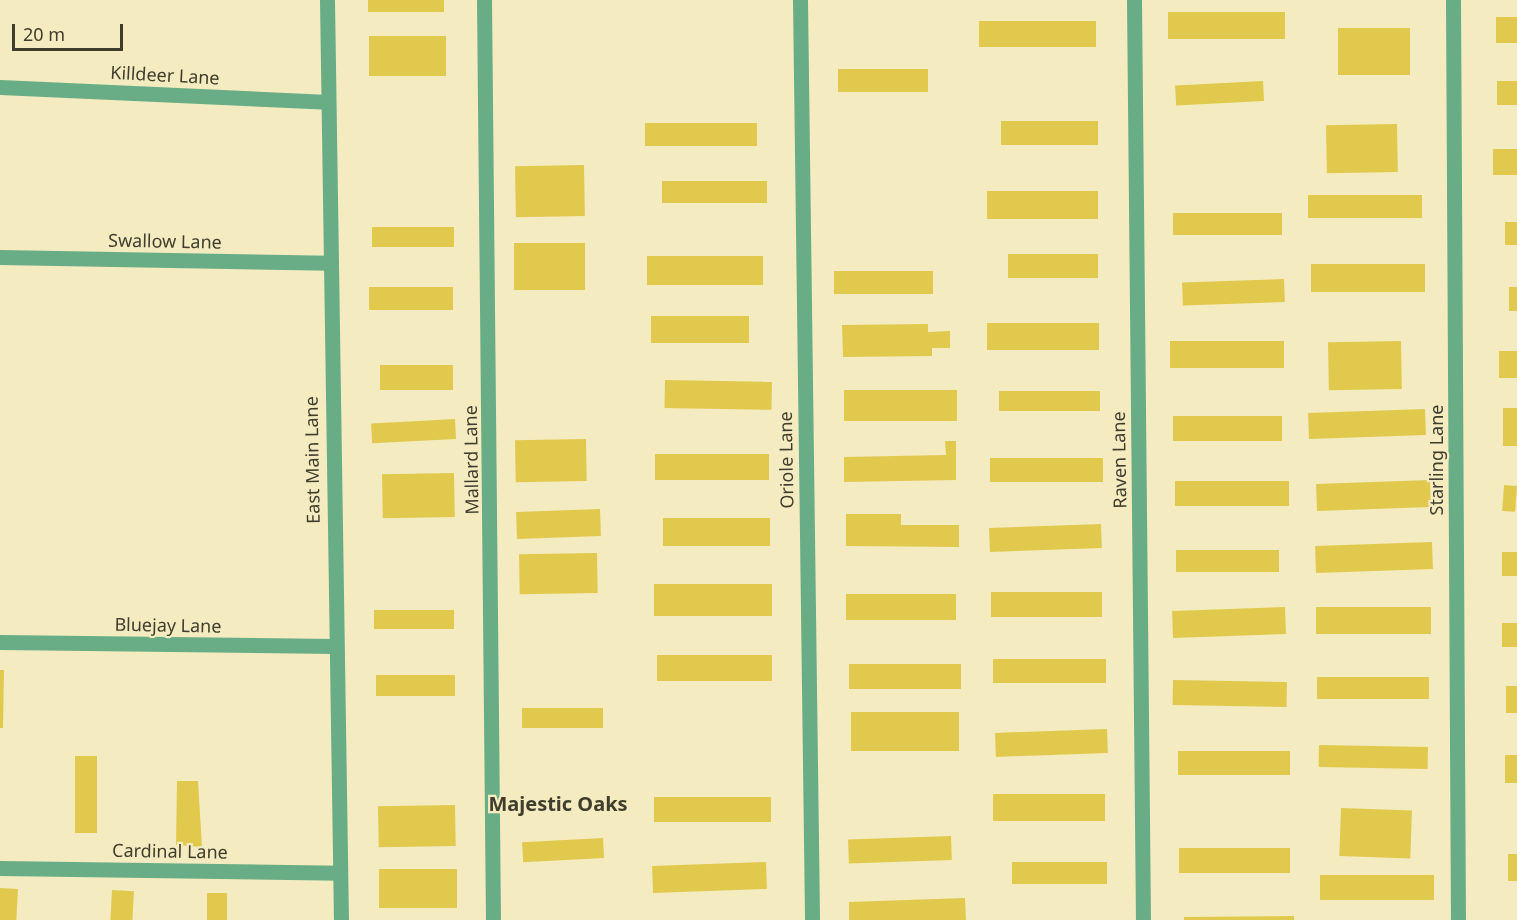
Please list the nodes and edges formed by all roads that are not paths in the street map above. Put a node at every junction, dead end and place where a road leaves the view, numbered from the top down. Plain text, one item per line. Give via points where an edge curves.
1 (327, 0) edge
2 (484, 0) edge
3 (800, 0) edge
4 (1134, 0) edge
5 (1453, 0) edge
6 (0, 87) edge
7 (328, 102) junction
8 (0, 257) edge
9 (330, 263) junction
10 (0, 642) edge
11 (335, 646) junction
12 (0, 868) edge
13 (340, 873) junction
14 (341, 920) edge
15 (494, 920) edge
16 (812, 920) edge
17 (1143, 920) edge
18 (1458, 920) edge

1 - 7 street, East Main Lane
2 - 15 street, Mallard Lane
3 - 16 street, Oriole Lane
4 - 17 street, Raven Lane
5 - 18 street, Starling Lane
6 - 7 street, Killdeer Lane
7 - 9 street, East Main Lane
8 - 9 street, Swallow Lane
9 - 11 street, East Main Lane
10 - 11 street, Bluejay Lane
11 - 13 street, East Main Lane
12 - 13 street, Cardinal Lane
13 - 14 street, East Main Lane

